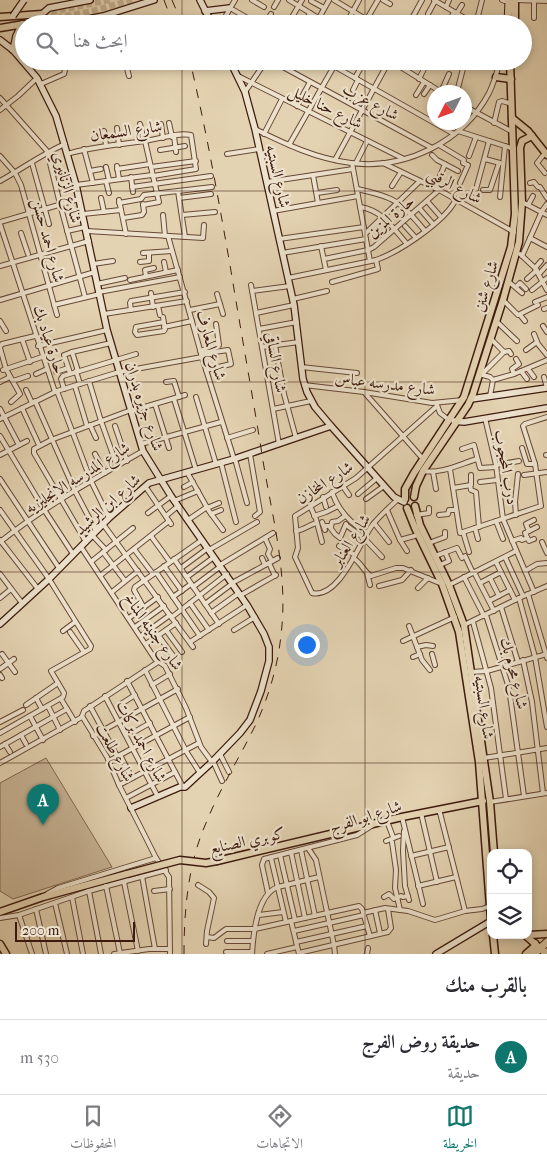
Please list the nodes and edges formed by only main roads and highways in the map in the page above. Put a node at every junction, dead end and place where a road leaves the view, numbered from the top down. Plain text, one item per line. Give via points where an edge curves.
1 (509, 1) edge
2 (42, 14) tunnel mouth
3 (27, 15) edge
4 (508, 15) edge
5 (513, 15) edge
6 (1, 16) edge
7 (15, 16) edge
8 (15, 26) edge
9 (0, 28) edge
10 (510, 70) edge
11 (496, 76) road end
12 (511, 79) junction
13 (512, 118) junction
14 (532, 136) junction
15 (513, 140) junction
16 (522, 140) junction
17 (546, 154) edge
18 (508, 268) junction
19 (485, 346) junction
20 (453, 421) junction
21 (414, 497) junction
22 (404, 502) junction
23 (415, 506) junction
24 (446, 585) junction
25 (486, 801) junction
26 (374, 824) joint
27 (493, 849) edge
28 (490, 894) edge
29 (0, 912) edge
30 (547, 934) edge
31 (532, 935) edge
32 (493, 939) edge
33 (531, 939) edge
34 (547, 942) edge
35 (0, 944) edge
36 (543, 950) edge
37 (6, 954) edge
38 (495, 954) edge
39 (526, 954) edge
40 (534, 954) edge

1 - 4 highway
1 - 5 main road
2 - 3 main road
6 - 7 main road
8 - 9 main road
10 - 12 main road, شارع شنن
11 - 12 main road
12 - 13 main road, شارع شنن
13 - 14 main road
13 - 15 main road, شارع شنن
14 - 16 main road
14 - 17 main road
15 - 16 main road
15 - 18 main road, شارع شنن via 515,214
16 - 18 main road, شارع شنن via 525,203 519,254
18 - 19 main road, شارع شنن
18 - 19 main road, شارع شنن via 503,300
19 - 20 main road, شارع شنن
19 - 20 main road, شارع شنن via 481,374 471,399
20 - 21 main road, شارع شنن via 423,472
20 - 22 main road, شارع شنن via 423,458 405,489
21 - 22 main road via 409,496
21 - 23 main road, شارع السبتيه
22 - 23 main road via 412,508
22 - 24 main road, شارع السبتيه
23 - 24 main road, شارع السبتيه
24 - 25 main road, شارع السبتيه via 459,632
24 - 25 main road, شارع السبتيه via 464,625 484,758
25 - 26 main road, شارع ابو الفرج
25 - 27 main road, شارع السبتيه
25 - 28 main road, شارع السبتيه
26 - 29 main road, كوبري الصنايع, bridge via 218,861 180,860 66,890
30 - 31 main road
32 - 38 main road
33 - 36 main road
34 - 36 highway
35 - 37 main road
36 - 39 main road via 534,947
36 - 40 highway

